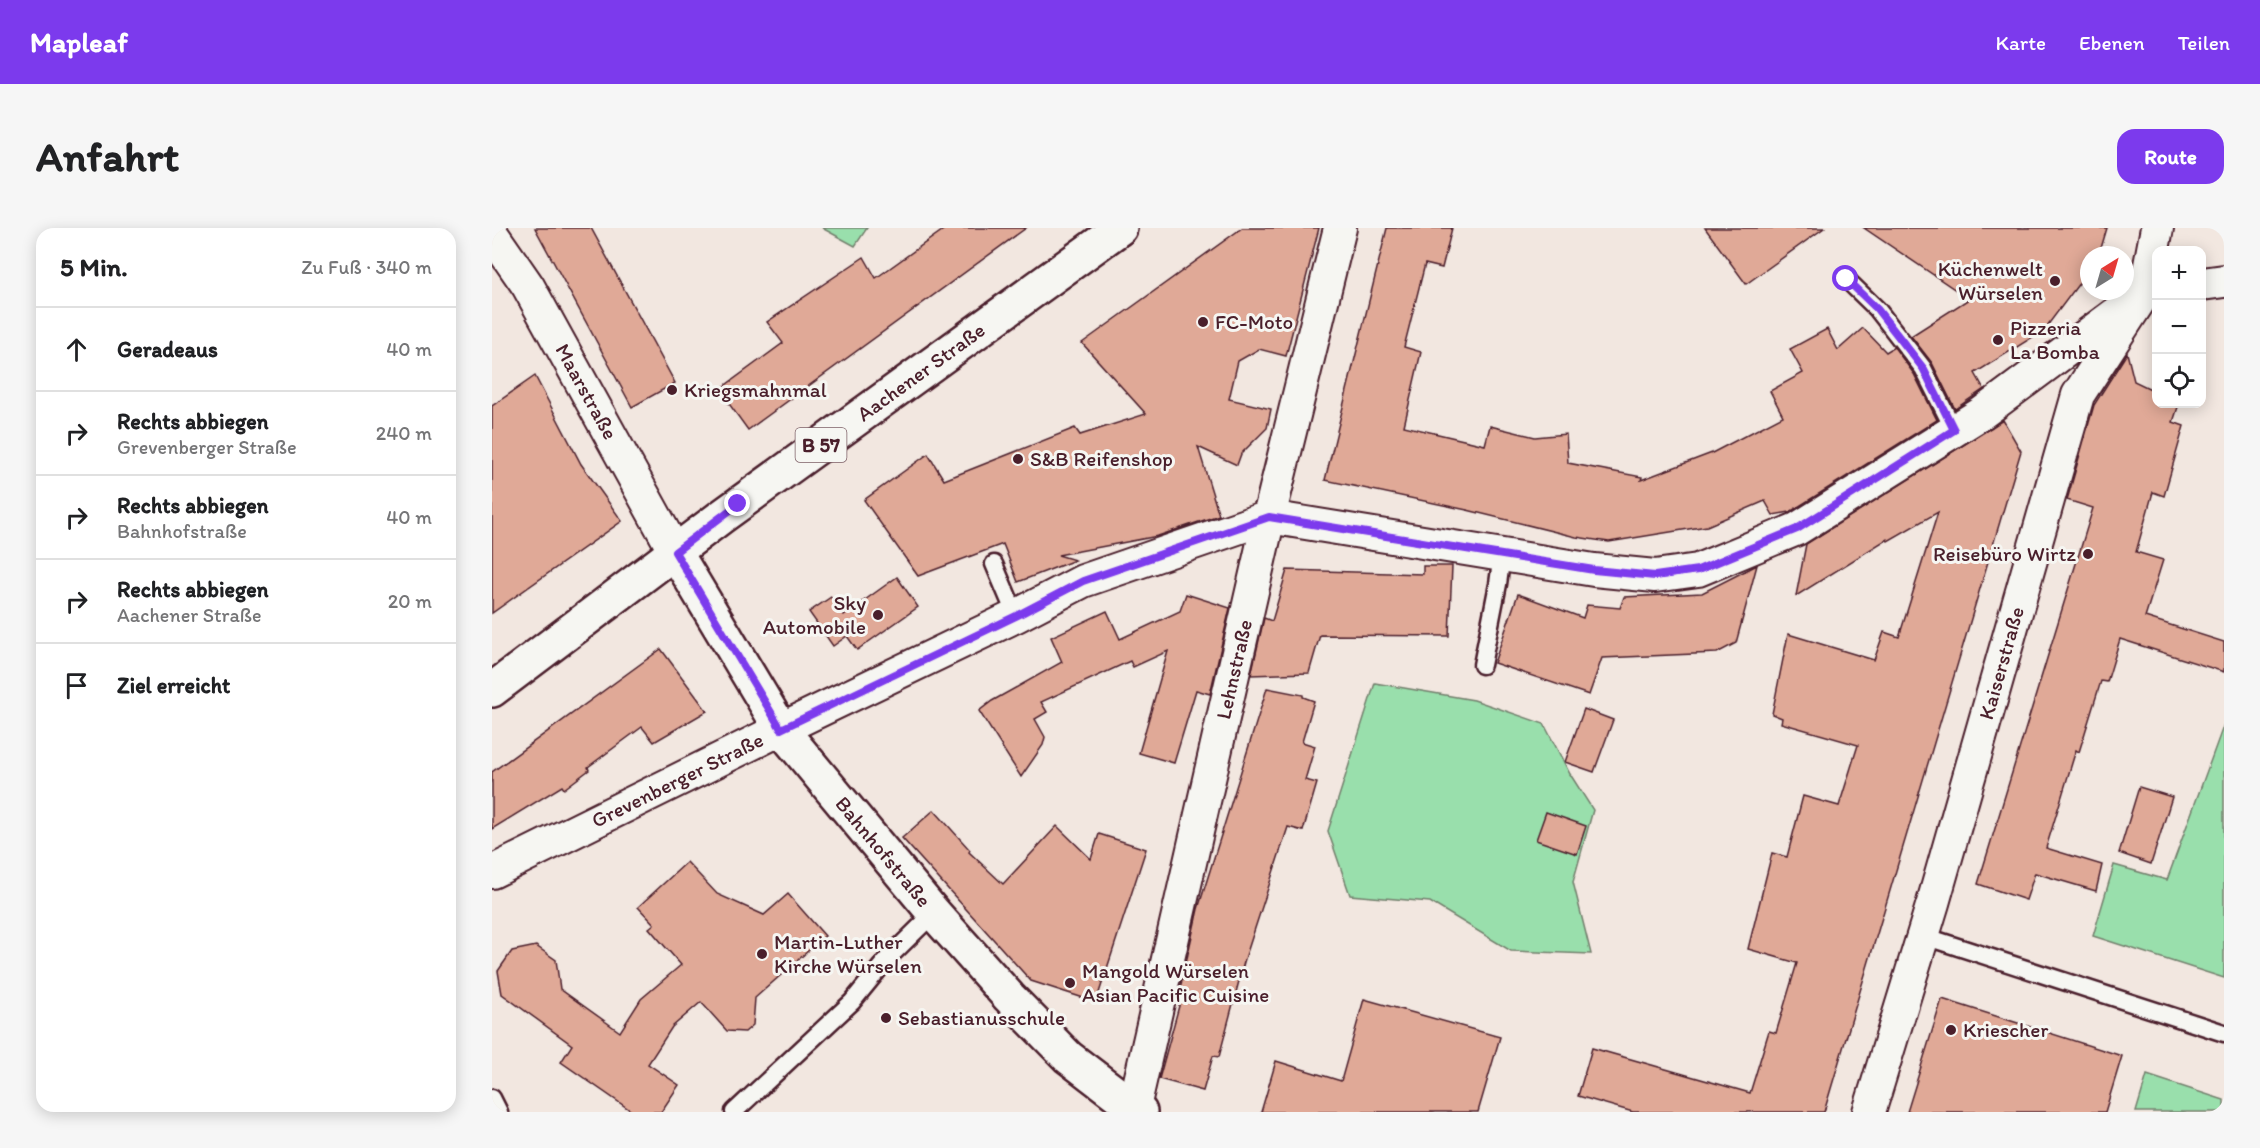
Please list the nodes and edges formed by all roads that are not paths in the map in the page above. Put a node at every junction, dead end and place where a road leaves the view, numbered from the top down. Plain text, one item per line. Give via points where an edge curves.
1 (1120, 228) edge
2 (1340, 228) edge
3 (2157, 228) edge
4 (492, 234) edge
5 (1846, 279) dead end
6 (2224, 281) edge
7 (2206, 283) edge
8 (2151, 292) edge
9 (1954, 430) junction
10 (1269, 517) junction
11 (675, 552) junction
12 (1502, 554) junction
13 (994, 564) dead end
14 (1016, 616) junction
15 (1482, 665) dead end
16 (492, 690) edge
17 (781, 729) junction
18 (492, 872) edge
19 (934, 913) junction
20 (1923, 936) junction
21 (2224, 1033) edge
22 (492, 1098) edge
23 (1136, 1111) edge
24 (499, 1112) edge
25 (734, 1112) edge
26 (1869, 1112) edge

1 - 11 main road, Aachener Straße / B 57
2 - 10 street, Lehnstraße
3 - 8 street, Kaiserstraße
4 - 11 street, Maarstraße via 528,286
5 - 9 lane via 1877,309 1923,368
6 - 7 street
8 - 9 street, Grevenberger Straße
8 - 20 street, Kaiserstraße via 2078,396
9 - 12 street, Grevenberger Straße via 1797,529 1698,570 1655,576
10 - 12 street, Grevenberger Straße
10 - 14 street, Grevenberger Straße via 1083,581
10 - 23 street, Lehnstraße
11 - 16 main road, Aachener Straße / B 57
11 - 17 main road, Bahnhofstraße
12 - 15 lane
13 - 14 lane
14 - 17 street, Grevenberger Straße
17 - 18 street, Grevenberger Straße
17 - 19 main road, Bahnhofstraße
19 - 23 main road, Bahnhofstraße via 1068,1057
19 - 25 lane via 888,958 852,1002
20 - 21 lane
20 - 26 street, Kaiserstraße
22 - 24 lane

